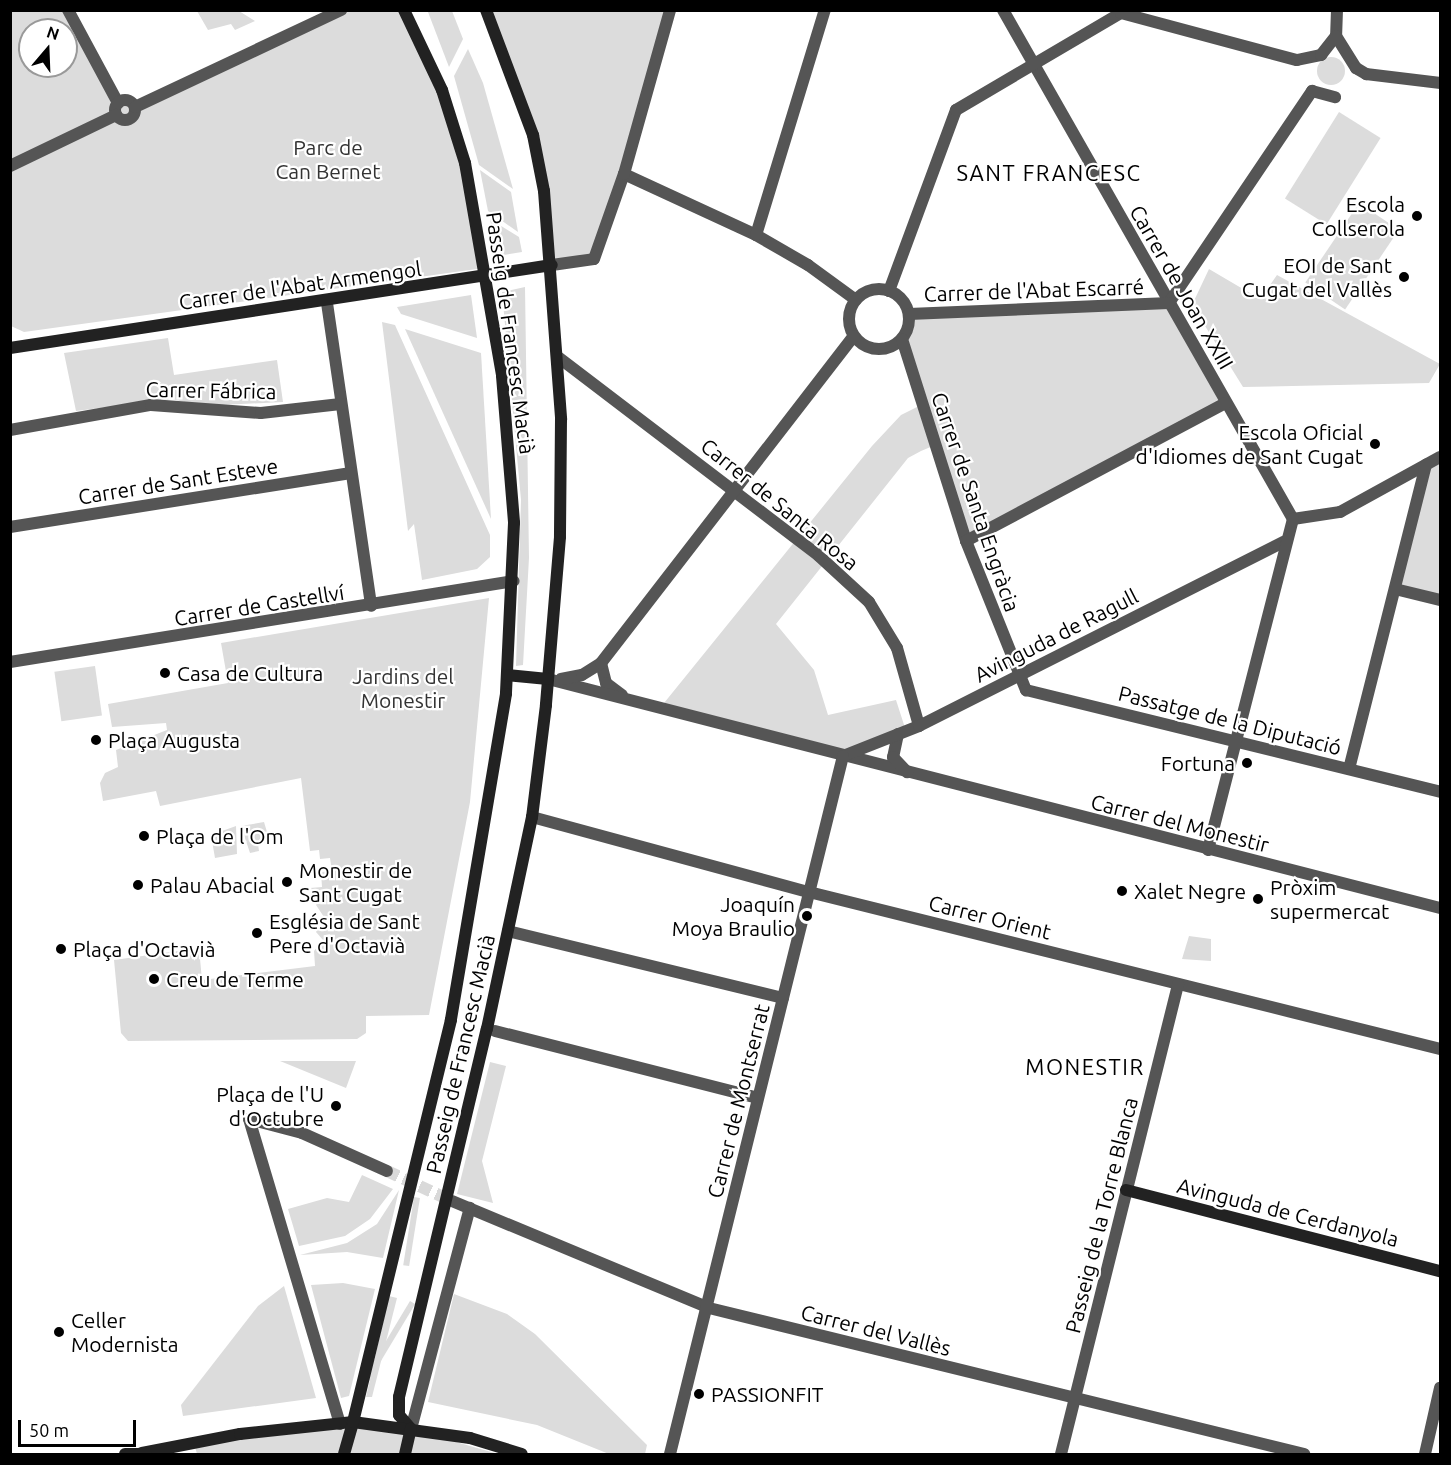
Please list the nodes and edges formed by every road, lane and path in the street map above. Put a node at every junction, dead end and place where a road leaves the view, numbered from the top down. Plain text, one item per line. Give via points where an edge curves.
1 (68, 10) edge
2 (341, 10) edge
3 (404, 10) edge
4 (486, 10) edge
5 (670, 10) edge
6 (825, 10) edge
7 (1003, 10) edge
8 (1337, 10) edge
9 (1336, 36) junction
10 (1033, 64) junction
11 (1439, 80) edge
12 (1335, 97) dead end
13 (135, 107) junction
14 (117, 109) junction
15 (10, 165) edge
16 (624, 174) junction
17 (756, 235) junction
18 (552, 265) junction
19 (487, 276) junction
20 (889, 291) junction
21 (856, 300) junction
22 (327, 303) junction
23 (1168, 303) junction
24 (909, 314) junction
25 (854, 336) junction
26 (902, 339) junction
27 (10, 348) edge
28 (558, 357) junction
29 (1226, 403) junction
30 (340, 404) junction
31 (10, 430) edge
32 (1440, 458) edge
33 (1426, 465) junction
34 (351, 473) junction
35 (734, 491) junction
36 (1293, 519) junction
37 (10, 527) edge
38 (966, 541) junction
39 (1284, 542) junction
40 (513, 581) junction
41 (1395, 589) junction
42 (1440, 600) edge
43 (371, 606) junction
44 (10, 662) edge
45 (601, 663) junction
46 (507, 675) junction
47 (1018, 675) junction
48 (548, 680) junction
49 (632, 700) junction
50 (919, 726) junction
51 (897, 734) junction
52 (1234, 741) junction
53 (843, 756) junction
54 (1349, 769) junction
55 (911, 775) junction
56 (1440, 792) edge
57 (532, 818) junction
58 (1208, 850) junction
59 (809, 892) junction
60 (1440, 908) edge
61 (508, 931) junction
62 (1178, 984) junction
63 (783, 998) junction
64 (491, 1030) junction
65 (1440, 1049) edge
66 (753, 1097) junction
67 (387, 1171) tunnel mouth
68 (1126, 1190) junction
69 (452, 1201) tunnel mouth
70 (470, 1208) junction
71 (1440, 1271) edge
72 (709, 1308) junction
73 (1440, 1388) edge
74 (1075, 1401) junction
75 (353, 1422) junction
76 (340, 1424) junction
77 (411, 1429) junction
78 (144, 1454) edge
79 (125, 1455) edge
80 (345, 1455) edge
81 (405, 1455) edge
82 (522, 1455) edge
83 (670, 1455) edge
84 (1061, 1455) edge
85 (1304, 1455) edge
86 (1425, 1455) edge

1 - 14 street
2 - 13 street
3 - 19 street, Passeig de Francesc Macià via 442,90 465,163
4 - 18 street, Passeig de Francesc Macià via 533,135
5 - 16 street
6 - 17 street
7 - 10 street, Carrer de Joan XXIII
8 - 9 street
9 - 10 street via 1321,55 1297,60 1121,13
9 - 11 street via 1343,53 1365,74
10 - 20 street via 956,110
10 - 23 street, Carrer de Joan XXIII
12 - 23 street, Carrer de l'Abat Escarré via 1312,91
13 - 14 street via 128,100
13 - 14 street via 127,121
14 - 15 street
16 - 17 street
16 - 18 street, Carrer de l'Abat Armengol via 594,259
17 - 21 street via 808,265
18 - 19 street, Carrer de l'Abat Armengol
18 - 28 street, Passeig de Francesc Macià
19 - 22 street, Carrer de l'Abat Armengol
19 - 40 street, Passeig de Francesc Macià via 510,449
20 - 21 street via 868,291
20 - 24 street via 898,296
21 - 25 street via 849,319
22 - 27 street, Carrer de l'Abat Armengol
22 - 30 street
23 - 24 street, Carrer de l'Abat Escarré
23 - 29 street, Carrer de Joan XXIII
24 - 26 street
25 - 26 street via 871,349 885,349
25 - 35 street
26 - 38 street, Carrer de Santa Engràcia
28 - 35 street, Carrer de Santa Rosa
28 - 48 street, Passeig de Francesc Macià via 560,537
29 - 36 street, Carrer de Joan XXIII
29 - 38 street
30 - 31 street, Carrer Fábrica via 261,412 151,405
30 - 34 street
32 - 33 street
33 - 36 street via 1340,512
33 - 41 street
34 - 37 street, Carrer de Sant Esteve
34 - 43 street
35 - 45 street
35 - 50 street, Carrer de Santa Rosa via 819,556 875,609 897,648
36 - 39 street
38 - 47 street, Carrer de Santa Engràcia
39 - 47 street, Avinguda de Ragull
39 - 52 street
40 - 43 street, Carrer de Castellví
40 - 46 street, Passeig de Francesc Macià
41 - 42 street
41 - 54 street
43 - 44 street, Carrer de Castellví
45 - 48 street via 582,675
45 - 49 street via 606,683
46 - 48 street
46 - 75 street, Passeig de Francesc Macià, bridge via 487,827 451,1020
47 - 50 street, Avinguda de Ragull
47 - 52 street, Passatge de la Diputació via 1026,690
48 - 49 street, Carrer del Monestir
48 - 57 street, Passeig de Francesc Macià
49 - 53 street, Carrer del Monestir
50 - 51 street, Avinguda de Ragull
51 - 53 street, Avinguda de Ragull
51 - 55 street via 893,757
52 - 54 street, Passatge de la Diputació
52 - 58 street
53 - 55 street, Carrer del Monestir
53 - 59 street, Carrer de Montserrat
54 - 56 street, Passatge de la Diputació
55 - 58 street, Carrer del Monestir
57 - 59 street, Carrer Orient
57 - 61 street, Passeig de Francesc Macià
58 - 60 street, Carrer del Monestir
59 - 62 street, Carrer Orient
59 - 63 street, Carrer de Montserrat
61 - 63 street
61 - 64 street, Passeig de Francesc Macià
62 - 65 street, Carrer Orient
62 - 68 street, Passeig de la Torre Blanca
63 - 66 street, Carrer de Montserrat
64 - 66 street
64 - 77 street, Passeig de Francesc Macià, bridge via 399,1397 399,1415
66 - 72 street, Carrer de Montserrat
67 - 76 street via 302,1133 249,1119
68 - 71 street, Avinguda de Cerdanyola
68 - 74 street, Passeig de la Torre Blanca
69 - 70 street, Carrer del Vallès
70 - 72 street, Carrer del Vallès
70 - 77 street
72 - 74 street, Carrer del Vallès
72 - 83 street, Carrer de Montserrat
73 - 86 street
74 - 84 street, Passeig de la Torre Blanca
74 - 85 street, Carrer del Vallès
75 - 76 street
75 - 77 street
75 - 80 street, Passeig de Francesc Macià
76 - 78 street via 240,1434
77 - 81 street
77 - 82 street via 470,1438
78 - 79 street

